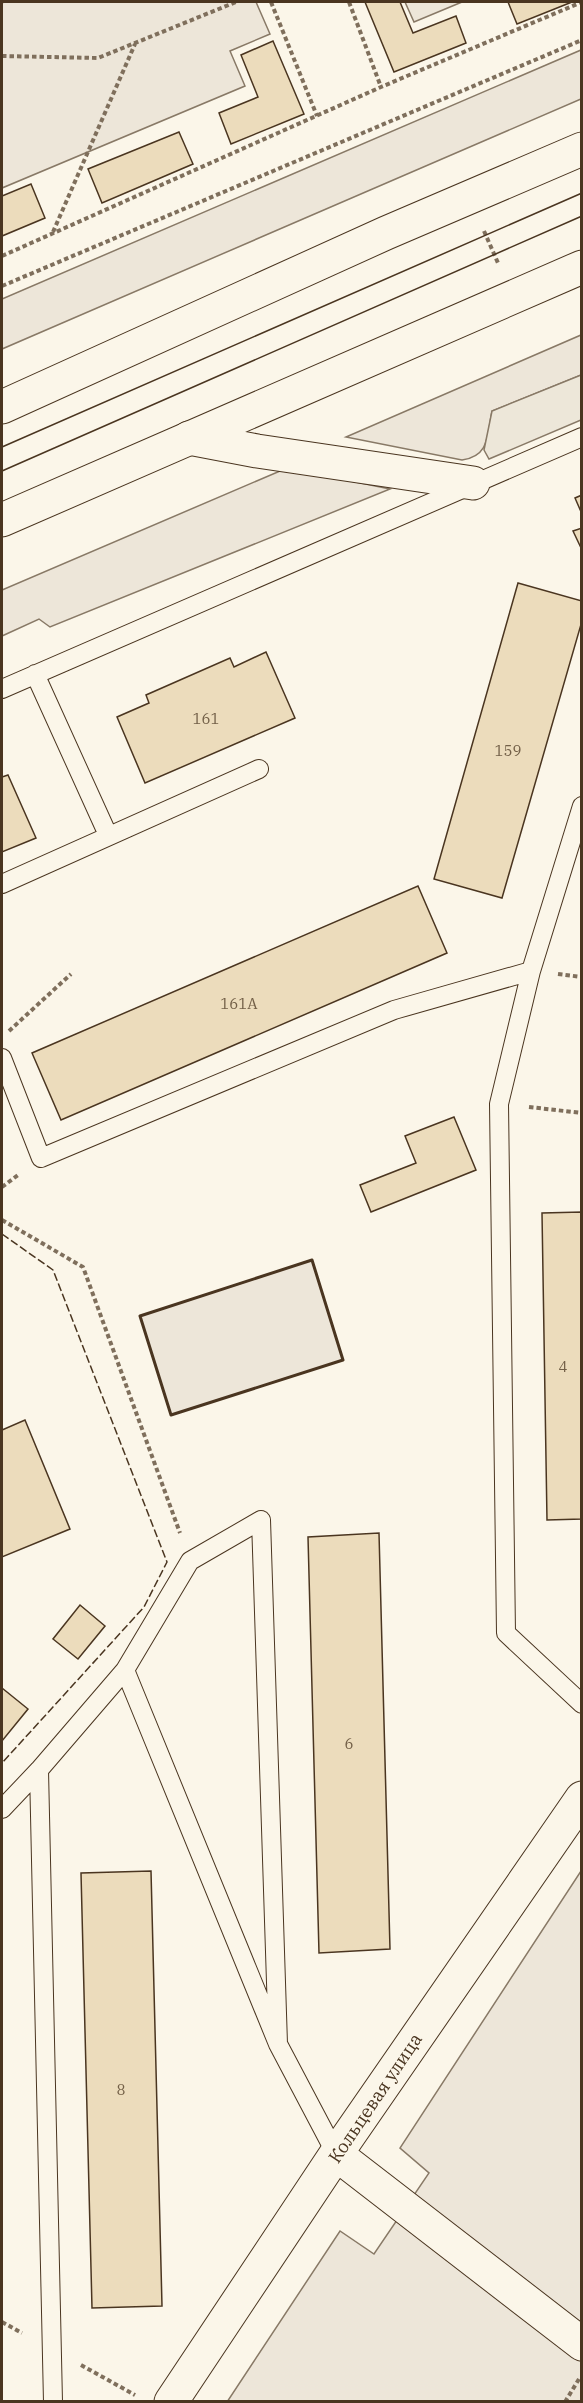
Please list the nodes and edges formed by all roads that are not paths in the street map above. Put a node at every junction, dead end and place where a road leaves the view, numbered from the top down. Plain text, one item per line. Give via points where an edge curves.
1 (582, 149) edge
2 (582, 267) edge
3 (2, 407) edge
4 (582, 437) edge
5 (189, 438) junction
6 (473, 483) junction
7 (2, 520) edge
8 (35, 674) junction
9 (2, 689) edge
10 (259, 769) dead end
11 (582, 806) edge
12 (108, 835) junction
13 (2, 884) edge
14 (531, 971) junction
15 (2, 1058) edge
16 (125, 1671) junction
17 (582, 1704) edge
18 (39, 1770) junction
19 (582, 1798) edge
20 (2, 1809) edge
21 (278, 2044) junction
22 (336, 2154) junction
23 (582, 2344) edge
24 (53, 2402) edge
25 (171, 2402) edge

1 - 3 main road
2 - 5 main road
4 - 6 lane
5 - 6 main road
5 - 7 main road
6 - 8 lane
8 - 9 lane
8 - 12 lane
10 - 12 lane
11 - 14 lane
12 - 13 lane
14 - 15 lane via 394,1010 40,1158
14 - 17 lane via 498,1104 506,1634
16 - 18 lane
16 - 21 lane
16 - 21 lane via 190,1561 261,1520
18 - 20 lane
18 - 24 lane
19 - 22 main road, Кольцевая улица
21 - 22 lane
22 - 23 main road
22 - 25 main road, Кольцевая улица

